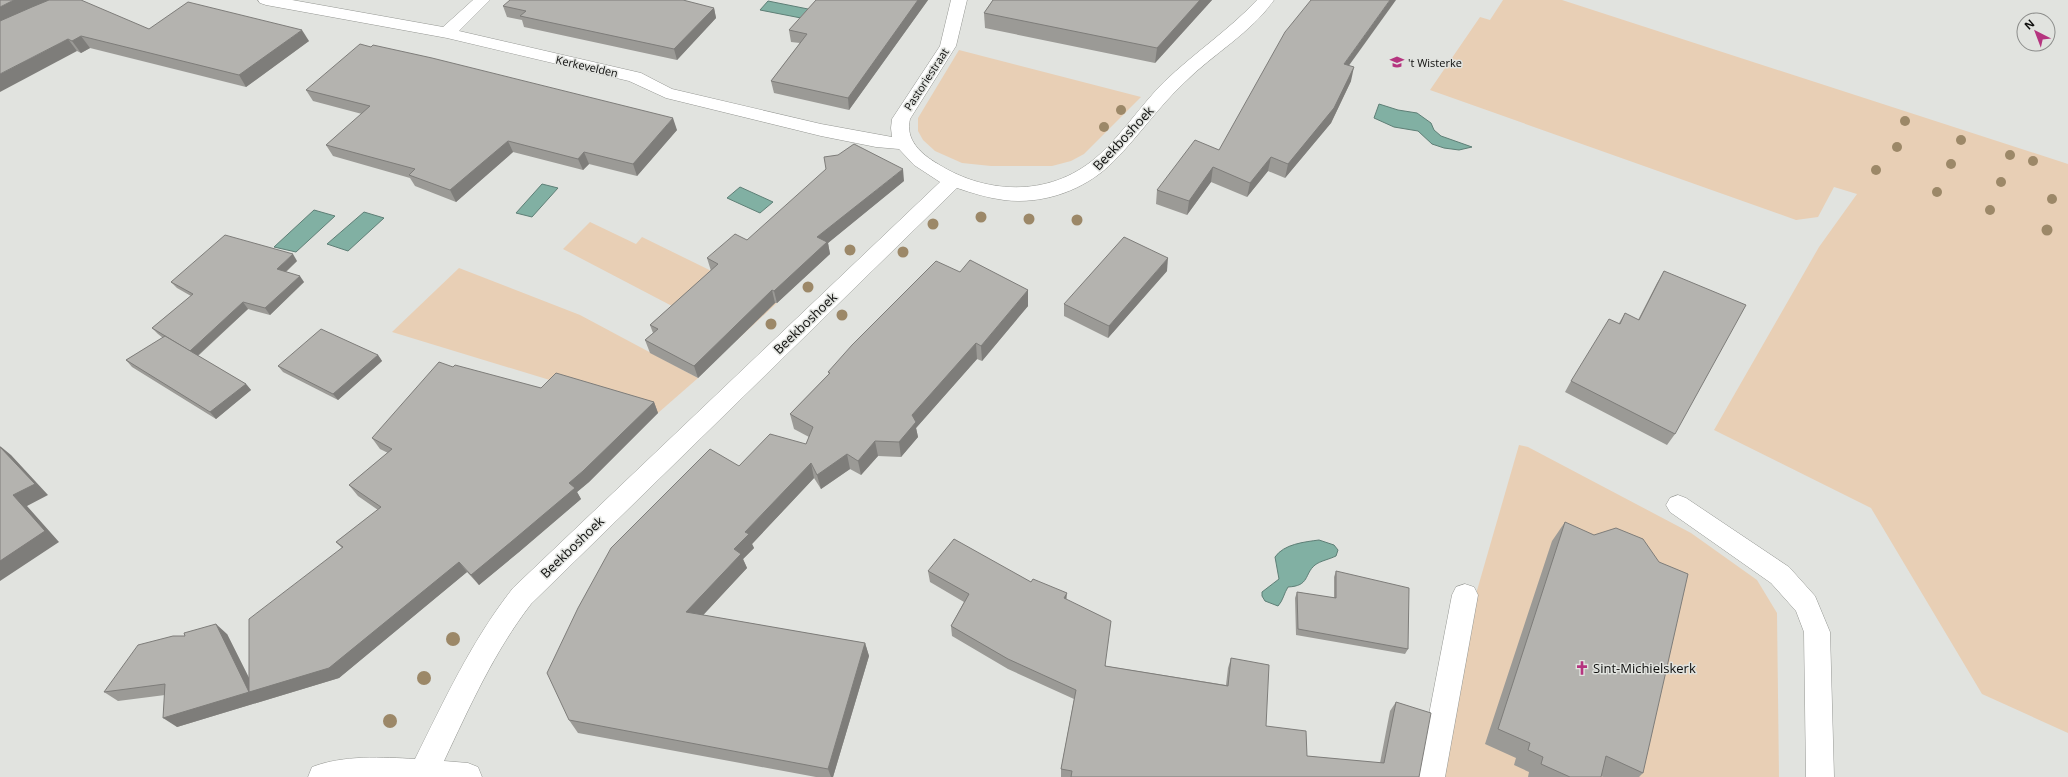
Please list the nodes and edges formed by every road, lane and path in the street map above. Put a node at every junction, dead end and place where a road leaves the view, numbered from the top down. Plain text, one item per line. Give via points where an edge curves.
1 (266, 0) edge
2 (482, 0) edge
3 (959, 0) edge
4 (1266, 0) edge
5 (447, 33) junction
6 (904, 144) junction
7 (953, 181) junction
8 (1678, 505) dead end
9 (1466, 595) dead end
10 (424, 771) junction
11 (322, 777) edge
12 (468, 777) edge
13 (1431, 777) edge
14 (1820, 777) edge

1 - 5 street, Kerkevelden
2 - 5 street
3 - 6 street, Pastoriestraat via 948,46 901,119 899,132
4 - 7 street, Beekboshoek via 1170,86 1092,172 1069,185 1046,192 1016,194 989,192
5 - 6 street, Kerkevelden via 634,77 666,93 876,142
6 - 7 street via 932,170
7 - 10 street, Beekboshoek via 522,596 504,618 486,648
8 - 14 street via 1780,576 1806,604 1817,632
9 - 13 street
10 - 11 street via 347,773
10 - 12 street

